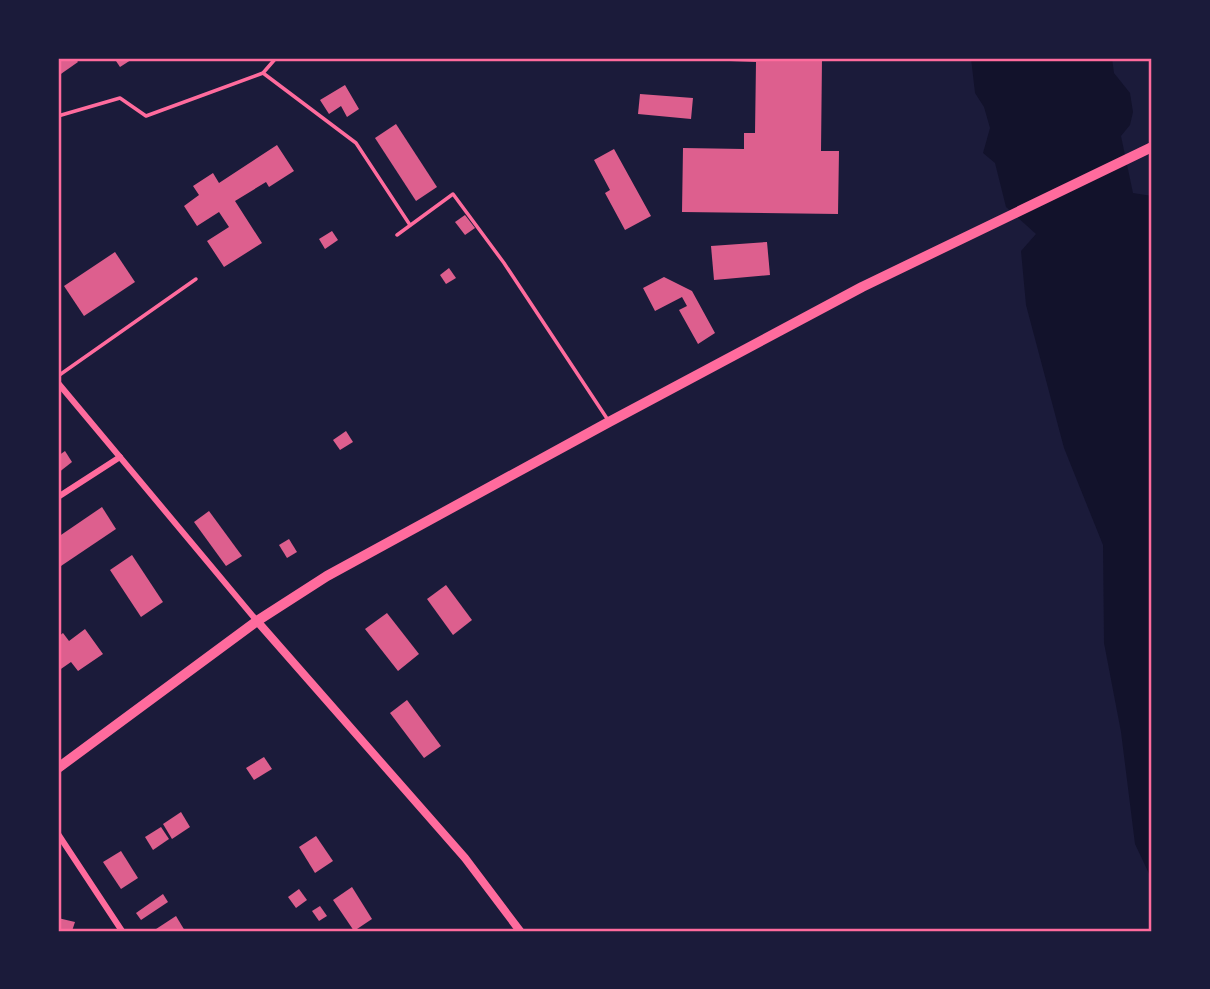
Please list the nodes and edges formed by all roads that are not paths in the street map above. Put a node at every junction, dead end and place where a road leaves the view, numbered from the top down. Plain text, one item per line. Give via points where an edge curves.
1 (276, 58) edge
2 (263, 73) junction
3 (58, 116) edge
4 (1152, 147) edge
5 (410, 225) junction
6 (397, 235) dead end
7 (195, 279) dead end
8 (58, 376) edge
9 (58, 383) edge
10 (609, 422) junction
11 (120, 457) junction
12 (58, 497) edge
13 (257, 621) junction
14 (58, 768) edge
15 (58, 834) edge
16 (122, 931) edge
17 (520, 931) edge

1 - 2 lane
2 - 3 lane via 146,116 120,99
2 - 5 lane via 356,143
4 - 10 main road via 862,287
5 - 6 lane
5 - 10 lane via 453,194
7 - 8 lane
9 - 11 street
10 - 13 main road via 327,576
11 - 12 street
11 - 13 street
13 - 14 main road
13 - 17 street via 465,858
15 - 16 street

